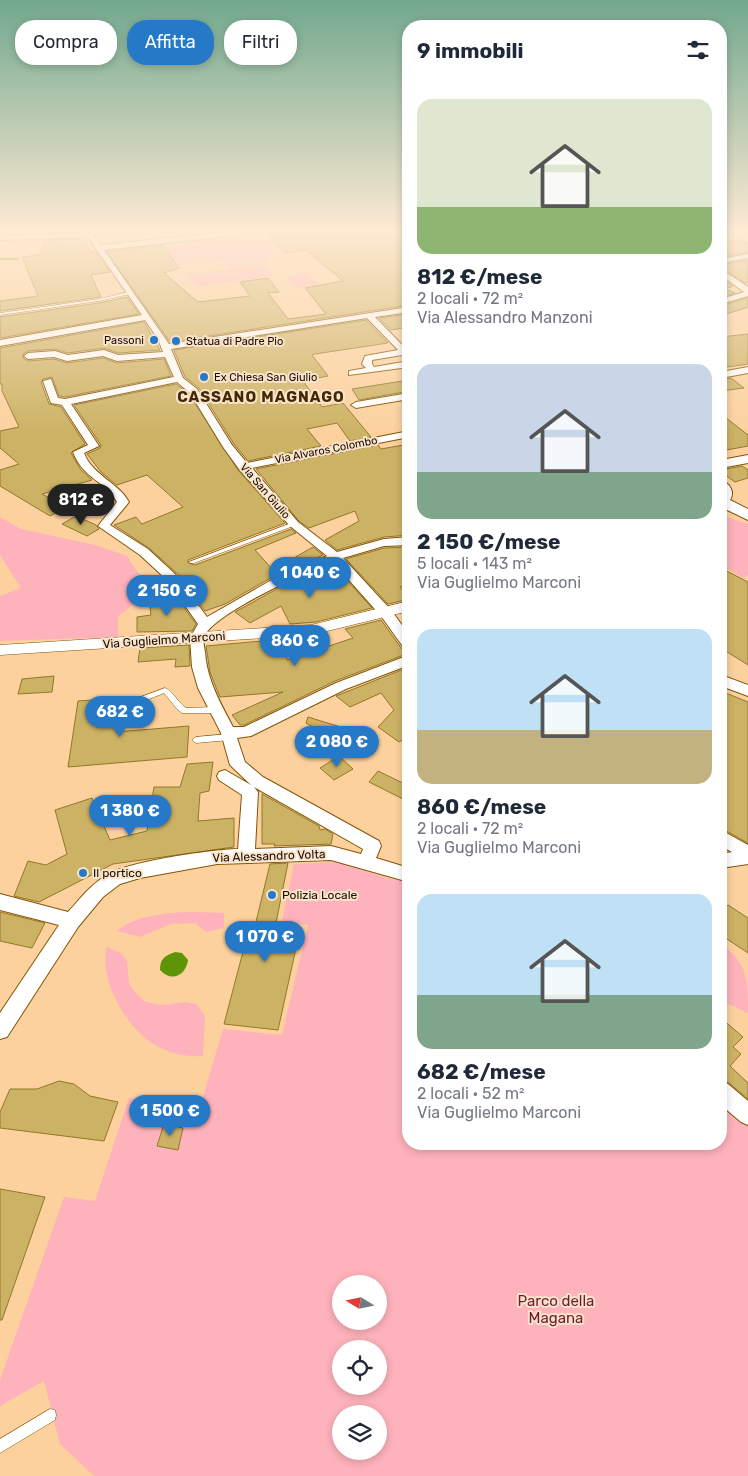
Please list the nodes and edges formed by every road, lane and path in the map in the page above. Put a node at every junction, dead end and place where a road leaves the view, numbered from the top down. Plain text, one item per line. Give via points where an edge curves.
1 (108, 298) edge
2 (133, 298) edge
3 (402, 309) edge
4 (0, 314) edge
5 (369, 315) junction
6 (147, 317) junction
7 (0, 343) edge
8 (168, 350) junction
9 (402, 350) edge
10 (402, 354) edge
11 (28, 356) dead end
12 (402, 365) edge
13 (372, 370) junction
14 (748, 370) edge
15 (352, 373) dead end
16 (727, 374) edge
17 (179, 379) junction
18 (48, 381) dead end
19 (402, 397) edge
20 (65, 402) junction
21 (356, 405) dead end
22 (402, 435) edge
23 (748, 459) edge
24 (727, 463) edge
25 (243, 467) junction
26 (727, 504) edge
27 (748, 515) edge
28 (294, 524) junction
29 (402, 541) edge
30 (334, 556) junction
31 (192, 562) dead end
32 (402, 608) edge
33 (386, 613) junction
34 (201, 631) junction
35 (402, 635) edge
36 (0, 650) edge
37 (402, 663) edge
38 (727, 682) edge
39 (748, 691) edge
40 (215, 710) junction
41 (133, 724) dead end
42 (228, 735) junction
43 (196, 740) dead end
44 (225, 776) dead end
45 (727, 841) edge
46 (748, 855) edge
47 (246, 856) junction
48 (727, 860) edge
49 (366, 862) junction
50 (402, 873) edge
51 (0, 902) edge
52 (72, 921) junction
53 (0, 1030) edge
54 (727, 1097) edge
55 (748, 1115) edge
56 (50, 1415) dead end
57 (0, 1446) edge

1 - 4 lane
2 - 6 street, Via San Giulio
3 - 5 street
5 - 8 street
5 - 9 street
6 - 7 street
6 - 8 street, Via San Giulio
8 - 11 street via 117,358 104,353 67,358 55,354
8 - 17 street, Via San Giulio
10 - 13 street via 368,358 367,364
12 - 13 street
13 - 15 street
14 - 16 street
17 - 20 street
17 - 25 street, Via San Giulio via 194,391
18 - 20 street via 54,401
19 - 21 street
20 - 34 street via 94,446 78,452 82,462 98,481 121,496 123,502 121,509 104,526 144,552 171,577
22 - 25 street, Via Alvaros Colombo
23 - 24 main road
25 - 28 street, Via San Giulio
26 - 27 main road
28 - 30 street, Via San Giulio
28 - 31 lane
29 - 30 street
30 - 33 street, Via San Giulio
30 - 34 street via 300,570
32 - 33 street, Via Guglielmo Marconi
33 - 34 street, Via Guglielmo Marconi via 311,630
33 - 35 street, Via San Giulio
34 - 36 street, Via Guglielmo Marconi
34 - 40 street via 203,681
37 - 42 street via 341,686 246,732
38 - 39 street
40 - 41 lane via 180,709 174,697 165,690 133,703
40 - 42 street
42 - 43 lane
42 - 49 street via 238,766 257,781 373,846
44 - 47 street via 250,792
45 - 46 street
46 - 48 street
47 - 49 street, Via Alessandro Volta via 331,853
47 - 52 street, Via Alessandro Volta via 217,857 114,879 97,892
49 - 50 street, Via Alessandro Volta
51 - 52 street
52 - 53 street, Via Alessandro Volta
54 - 55 street
56 - 57 lane

